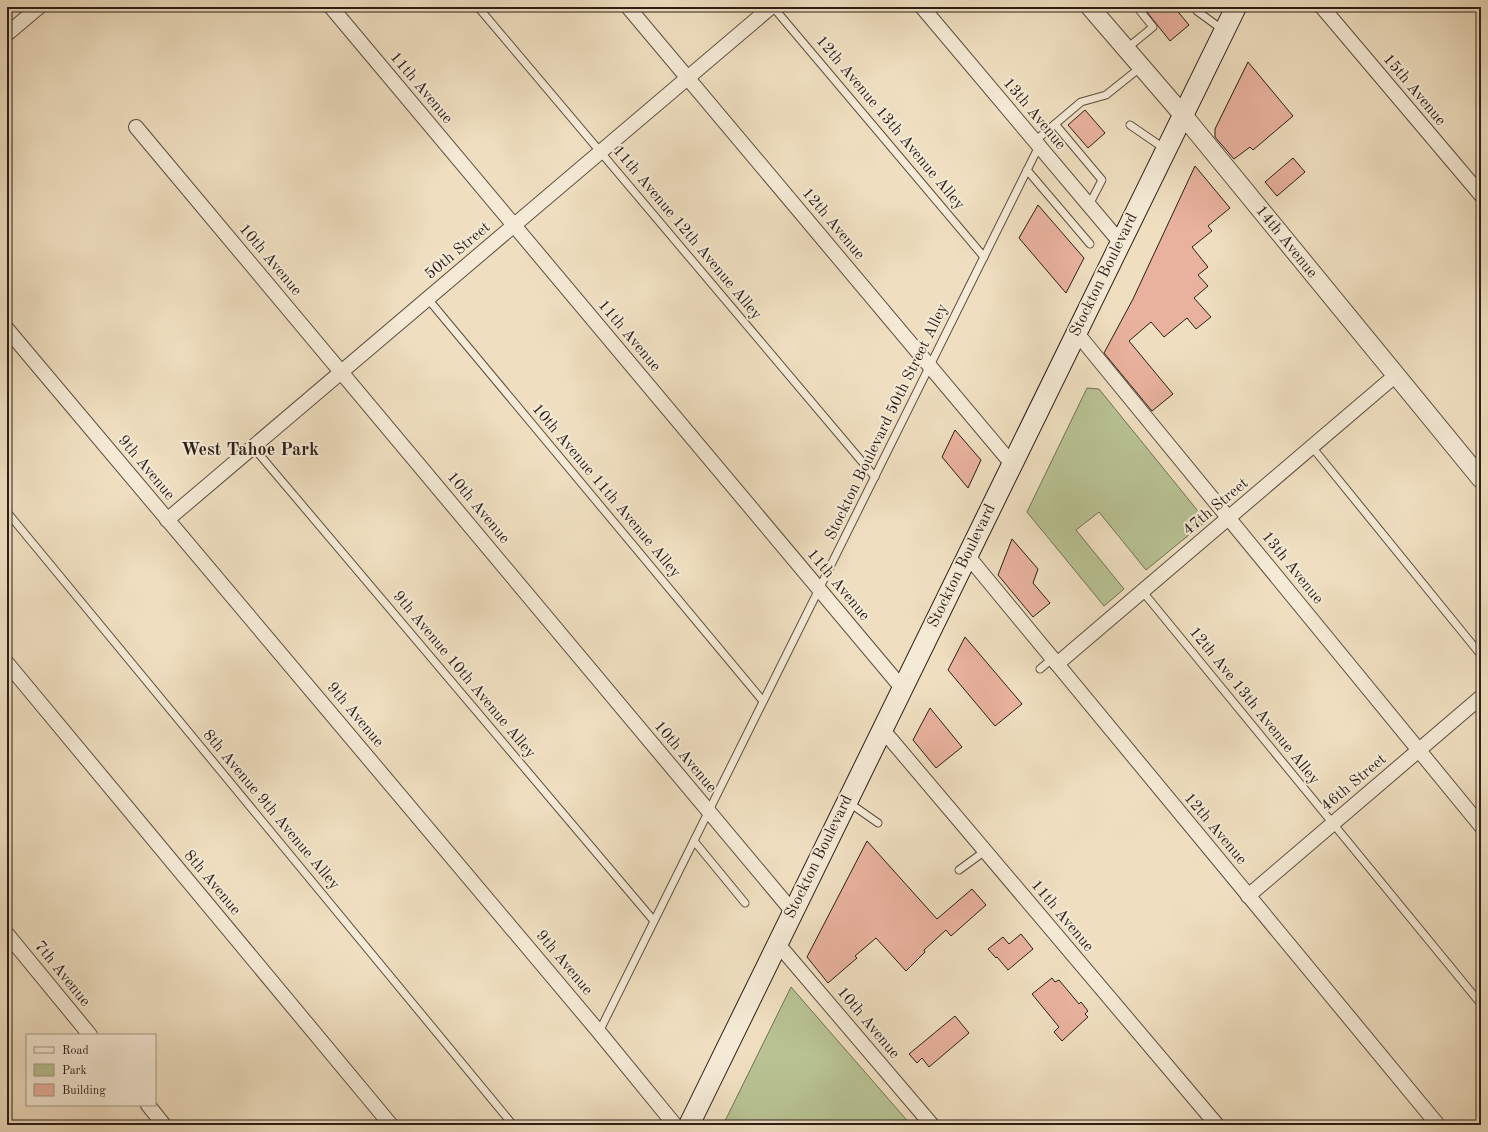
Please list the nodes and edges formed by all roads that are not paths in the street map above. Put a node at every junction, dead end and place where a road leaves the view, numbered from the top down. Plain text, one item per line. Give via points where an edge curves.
1 (39, 7) edge
2 (331, 7) edge
3 (478, 7) edge
4 (628, 7) edge
5 (772, 7) edge
6 (922, 7) edge
7 (1090, 7) edge
8 (1137, 7) edge
9 (1236, 7) edge
10 (1322, 7) edge
11 (1196, 11) dead end
12 (1224, 31) junction
13 (7, 34) edge
14 (1126, 49) junction
15 (1141, 67) junction
16 (688, 78) junction
17 (1182, 115) junction
18 (1055, 124) junction
19 (1130, 125) dead end
20 (136, 127) dead end
21 (1037, 144) junction
22 (1166, 149) junction
23 (600, 152) junction
24 (1028, 170) junction
25 (1481, 195) edge
26 (1089, 205) junction
27 (514, 225) junction
28 (1120, 242) junction
29 (1090, 244) dead end
30 (984, 257) junction
31 (428, 299) junction
32 (7, 329) edge
33 (1076, 332) junction
34 (930, 366) junction
35 (341, 372) junction
36 (1396, 376) junction
37 (253, 447) junction
38 (1312, 447) junction
39 (1012, 464) junction
40 (875, 477) junction
41 (1481, 479) edge
42 (7, 512) edge
43 (1229, 518) junction
44 (168, 520) junction
45 (967, 555) junction
46 (819, 589) junction
47 (1143, 592) junction
48 (1481, 656) edge
49 (1055, 661) junction
50 (7, 663) edge
51 (1040, 669) dead end
52 (902, 688) junction
53 (1481, 697) edge
54 (764, 701) junction
55 (882, 729) junction
56 (1419, 750) junction
57 (847, 801) junction
58 (709, 811) junction
59 (878, 823) dead end
60 (1333, 824) junction
61 (1481, 826) edge
62 (694, 841) junction
63 (985, 851) junction
64 (959, 870) dead end
65 (1248, 896) junction
66 (745, 903) dead end
67 (793, 912) junction
68 (654, 921) junction
69 (7, 934) edge
70 (777, 943) junction
71 (1481, 1004) edge
72 (599, 1032) junction
73 (89, 1034) edge
74 (149, 1106) edge
75 (164, 1125) edge
76 (391, 1125) edge
77 (513, 1125) edge
78 (675, 1125) edge
79 (689, 1125) edge
80 (932, 1125) edge
81 (1217, 1125) edge
82 (1438, 1125) edge

1 - 13 street
2 - 27 street, 11th Avenue
3 - 23 lane, 11th Avenue 12th Avenue Alley
4 - 16 street, 12th Avenue
5 - 16 street, 50th Street
5 - 30 lane, 12th Avenue 13th Avenue Alley
6 - 21 street, 13th Avenue
7 - 14 street, 14th Avenue
8 - 14 lane via 1153,27
9 - 12 main road, Stockton Boulevard
10 - 25 street, 15th Avenue
11 - 12 lane
12 - 17 main road, Stockton Boulevard
14 - 15 street, 14th Avenue
15 - 17 street, 14th Avenue
15 - 18 lane via 1106,95 1081,102
16 - 23 street, 50th Street
16 - 34 street, 12th Avenue
17 - 22 main road, Stockton Boulevard
17 - 36 street, 14th Avenue
18 - 21 lane
18 - 26 lane via 1102,180
19 - 22 lane
20 - 35 street, 10th Avenue
21 - 24 lane, Stockton Boulevard 50th Street Alley
21 - 26 street, 13th Avenue
22 - 28 main road, Stockton Boulevard
23 - 27 street, 50th Street
23 - 40 lane, 11th Avenue 12th Avenue Alley
24 - 29 lane
24 - 30 lane, Stockton Boulevard 50th Street Alley
26 - 28 street, 13th Avenue
27 - 31 street, 50th Street
27 - 46 street, 11th Avenue
28 - 33 main road, Stockton Boulevard
30 - 34 lane, Stockton Boulevard 50th Street Alley
31 - 35 street, 50th Street
31 - 54 lane, 10th Avenue 11th Avenue Alley
32 - 44 street, 9th Avenue
33 - 39 main road, Stockton Boulevard
33 - 43 street, 13th Avenue
34 - 39 street, 12th Avenue
34 - 40 lane, Stockton Boulevard 50th Street Alley
35 - 37 street, 50th Street
35 - 58 street, 10th Avenue
36 - 38 street, 47th Street
36 - 41 street, 14th Avenue
37 - 44 street, 50th Street
37 - 68 lane, 9th Avenue 10th Avenue Alley
38 - 43 street, 47th Street
38 - 48 lane
39 - 45 main road, Stockton Boulevard
40 - 46 lane, Stockton Boulevard 50th Street Alley
42 - 77 lane, 8th Avenue 9th Avenue Alley
43 - 47 street, 47th Street
43 - 56 street, 13th Avenue
44 - 72 street, 9th Avenue
45 - 49 street, 12th Avenue
45 - 52 main road, Stockton Boulevard
46 - 52 street, 11th Avenue
46 - 54 lane, Stockton Boulevard 50th Street Alley
47 - 49 street, 47th Street
47 - 60 lane, 12th Ave 13th Avenue Alley
49 - 51 lane
49 - 65 street, 12th Avenue
50 - 76 street, 8th Avenue
52 - 55 main road, Stockton Boulevard
53 - 56 street, 46th Street
54 - 58 lane, Stockton Boulevard 50th Street Alley
55 - 57 main road, Stockton Boulevard
55 - 63 street, 11th Avenue
56 - 60 street, 46th Street
56 - 61 street, 13th Avenue
57 - 59 lane
57 - 67 main road, Stockton Boulevard
58 - 62 lane, Stockton Boulevard 50th Street Alley
58 - 67 street, 10th Avenue
60 - 65 street, 46th Street
60 - 71 lane, 12th Ave 13th Avenue Alley
62 - 66 lane
62 - 68 lane, Stockton Boulevard 50th Street Alley
63 - 64 lane
63 - 81 street, 11th Avenue
65 - 82 street, 12th Avenue
67 - 70 main road, Stockton Boulevard
68 - 72 lane, Stockton Boulevard 50th Street Alley
69 - 73 street, 7th Avenue
70 - 79 main road, Stockton Boulevard
70 - 80 street, 10th Avenue
72 - 78 street, 9th Avenue
74 - 75 street

